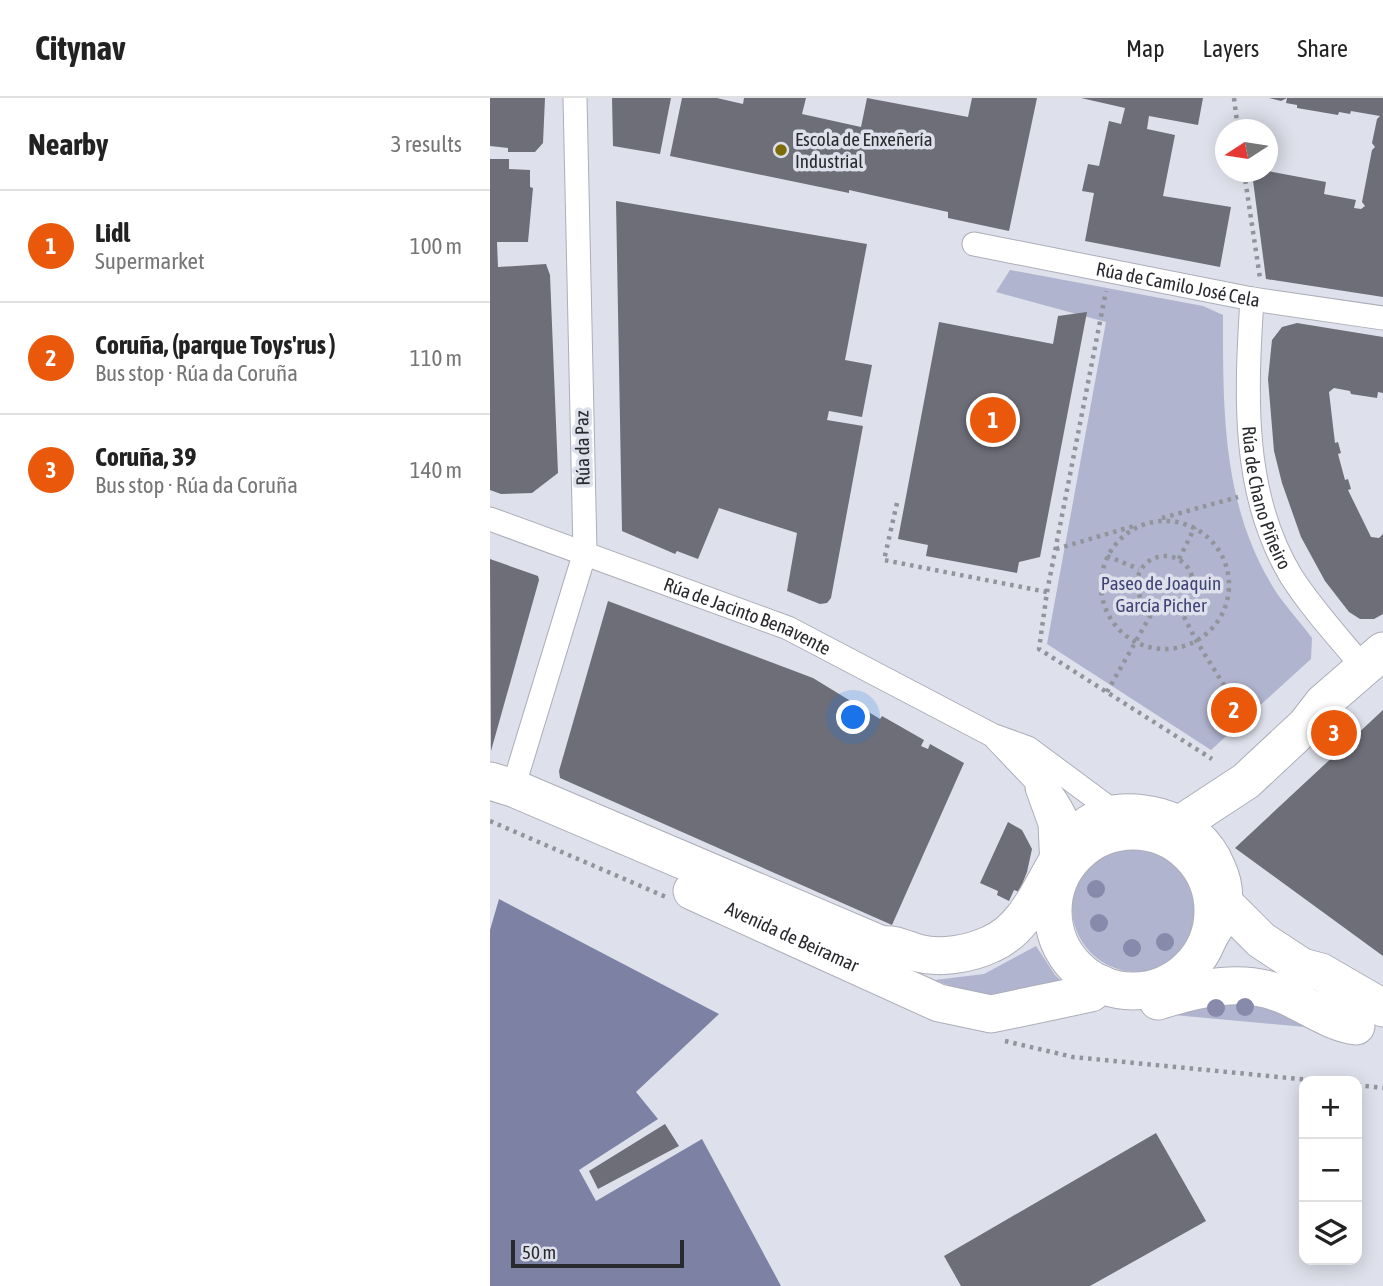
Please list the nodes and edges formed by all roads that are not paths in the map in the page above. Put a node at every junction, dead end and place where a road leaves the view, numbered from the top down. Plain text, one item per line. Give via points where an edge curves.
1 (575, 98) edge
2 (974, 244) dead end
3 (1252, 299) junction
4 (1383, 318) edge
5 (490, 519) edge
6 (585, 552) junction
7 (1374, 660) edge
8 (992, 735) junction
9 (1246, 781) junction
10 (1037, 782) junction
11 (498, 792) edge
12 (1151, 821) junction
13 (1065, 856) junction
14 (1215, 894) junction
15 (1054, 910) junction
16 (882, 945) junction
17 (1177, 978) junction
18 (1101, 984) junction
19 (1376, 1019) edge
20 (993, 1026) junction

1 - 6 street, Rúa da Paz
2 - 3 street, Rúa de Camilo José Cela
3 - 4 street, Rúa de Camilo José Cela
3 - 7 street, Rúa de Chano Piñeiro via 1247,375 1250,440 1266,522 1315,610
5 - 6 street, Rúa de Jacinto Benavente
6 - 8 street, Rúa de Jacinto Benavente via 788,628
6 - 11 street, Rúa da Paz
7 - 9 main road via 1323,703
8 - 10 street, Rúa de Jacinto Benavente
8 - 12 street, Rúa de Jacinto Benavente via 1028,748 1109,808
9 - 12 main road via 1229,782
9 - 14 main road via 1242,797 1217,819 1211,836
10 - 13 street, Rúa de Jacinto Benavente via 1037,793
10 - 13 street, Rúa de Jacinto Benavente via 1045,784 1059,803
11 - 16 main road, Avenida de Beiramar
11 - 20 main road, Avenida de Beiramar via 531,821
12 - 13 main road
12 - 14 main road via 1199,866
13 - 15 main road
13 - 16 main road, Avenida de Beiramar via 1021,920 993,944 935,955
14 - 17 main road via 1202,953
14 - 19 main road via 1261,940 1302,967 1321,972
15 - 16 main road, Avenida de Beiramar via 1000,958 967,968 918,965 889,955
15 - 18 main road via 1062,946 1085,975
17 - 18 main road via 1140,991
17 - 19 main road via 1246,971 1350,1016
18 - 20 main road, Avenida de Beiramar via 1091,993
19 - 20 main road via 1345,1024 1283,995 1234,985 1156,1002 1104,1002

